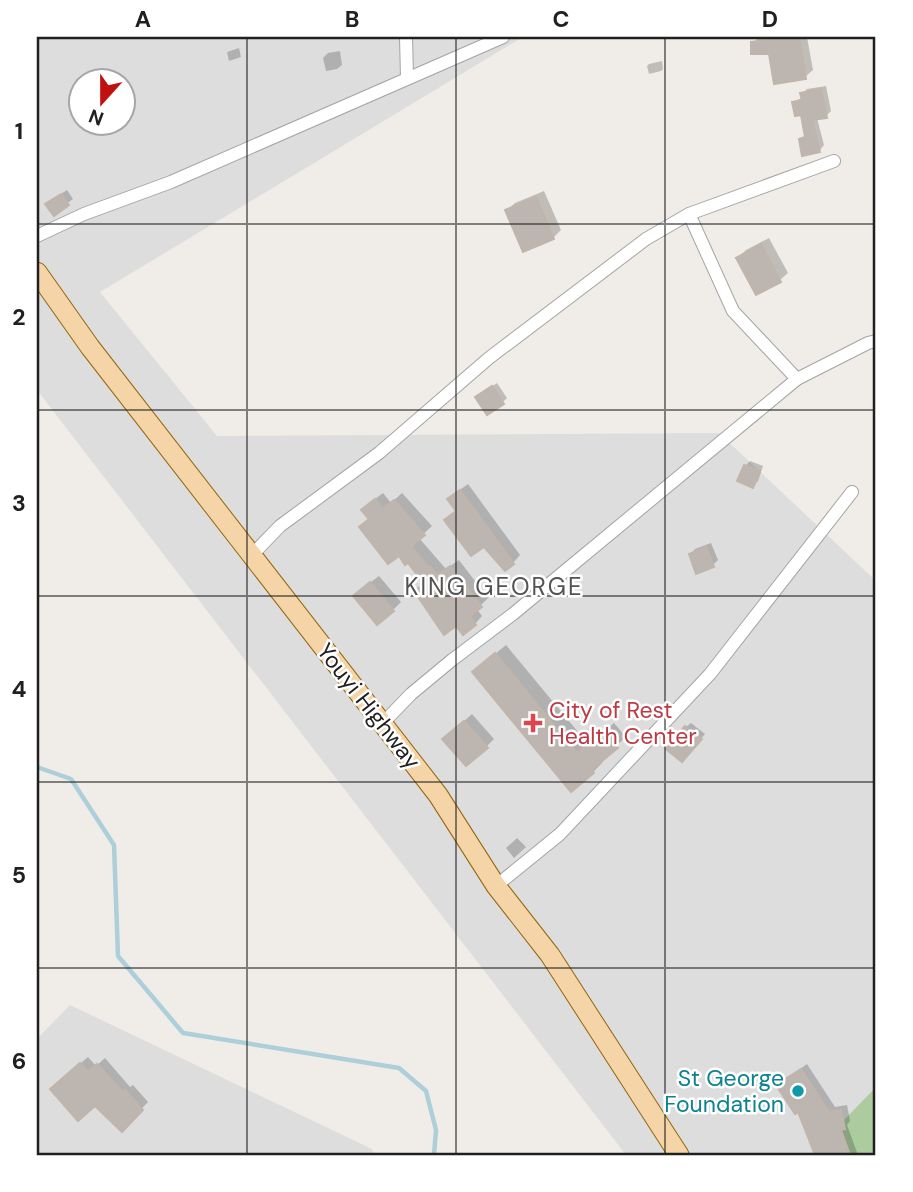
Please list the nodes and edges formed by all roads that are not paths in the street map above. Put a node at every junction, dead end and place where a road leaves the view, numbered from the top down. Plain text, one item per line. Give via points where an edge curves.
1 (406, 37) edge
2 (503, 37) edge
3 (407, 78) junction
4 (834, 162) dead end
5 (689, 214) junction
6 (37, 236) edge
7 (37, 272) edge
8 (876, 341) edge
9 (797, 379) junction
10 (852, 492) dead end
11 (252, 555) junction
12 (383, 723) junction
13 (496, 886) junction
14 (679, 1155) edge

1 - 3 street
2 - 3 street
3 - 6 street
4 - 5 street
5 - 9 street via 733,311
5 - 11 street via 646,239 489,358 379,453 280,526
7 - 11 main road, Youyi Highway
8 - 9 street
9 - 12 street via 411,694
10 - 13 street via 710,674 560,834
11 - 12 main road, Youyi Highway
12 - 13 main road, Youyi Highway via 438,794
13 - 14 main road, Youyi Highway via 550,955

